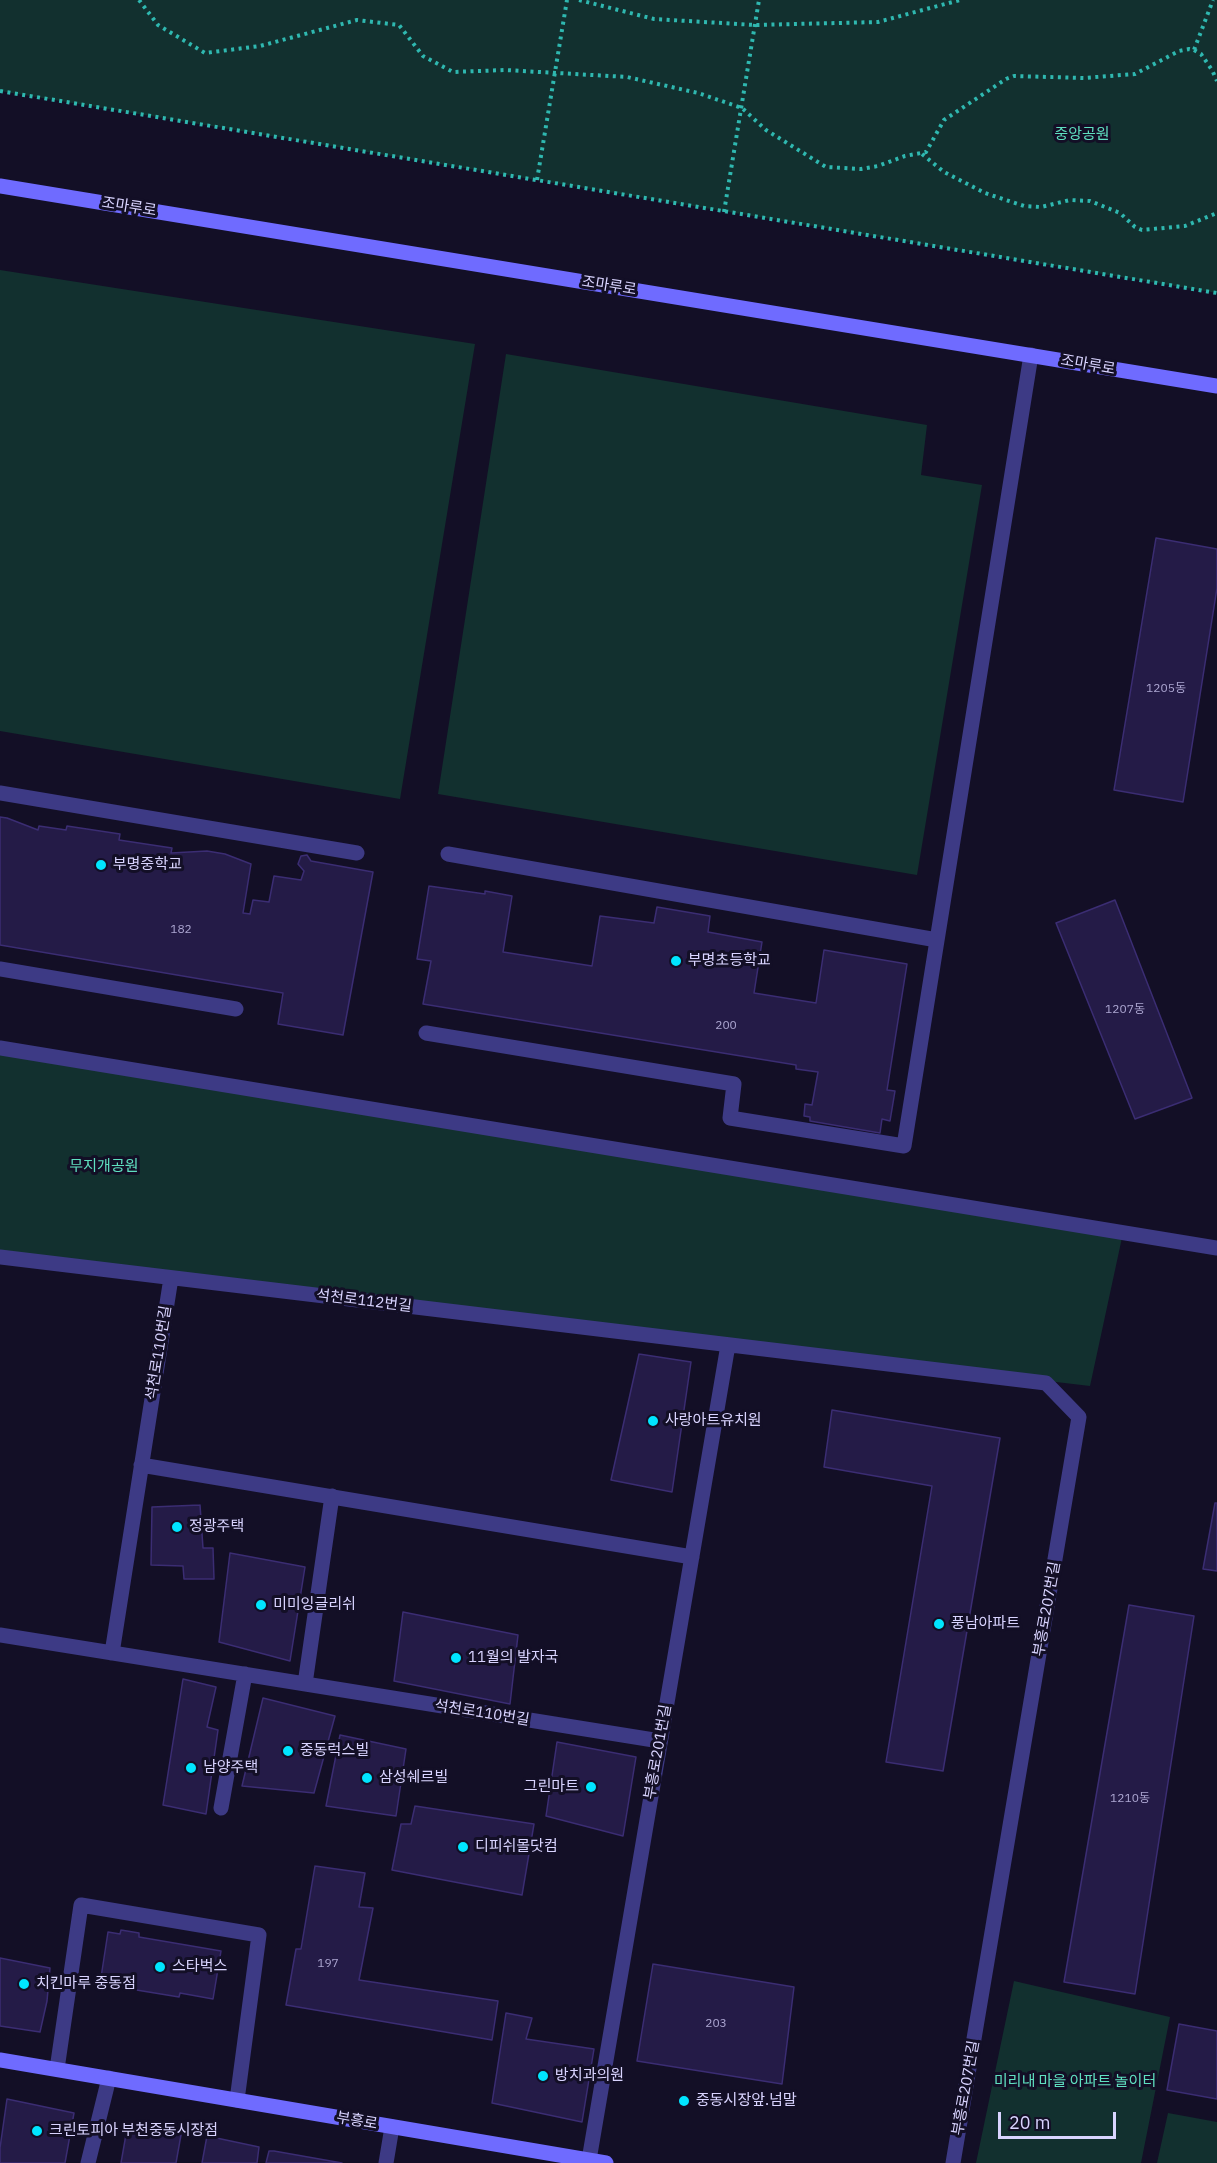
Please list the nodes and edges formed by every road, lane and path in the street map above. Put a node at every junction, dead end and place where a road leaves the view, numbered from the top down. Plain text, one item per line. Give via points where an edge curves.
1 (139, 0) edge
2 (567, 0) edge
3 (579, 0) edge
4 (759, 0) edge
5 (960, 0) edge
6 (1213, 0) edge
7 (755, 26) junction
8 (1194, 51) junction
9 (554, 72) junction
10 (1217, 81) edge
11 (0, 91) edge
12 (742, 108) junction
13 (921, 153) junction
14 (537, 180) junction
15 (0, 186) edge
16 (724, 212) junction
17 (1217, 213) edge
18 (1217, 293) edge
19 (1031, 355) junction
20 (1217, 386) edge
21 (0, 793) edge
22 (357, 853) dead end
23 (448, 854) dead end
24 (937, 940) junction
25 (0, 969) edge
26 (236, 1009) dead end
27 (426, 1033) dead end
28 (0, 1048) edge
29 (1217, 1248) edge
30 (0, 1257) edge
31 (171, 1278) junction
32 (728, 1345) junction
33 (141, 1465) junction
34 (332, 1496) junction
35 (692, 1557) junction
36 (0, 1635) edge
37 (112, 1653) junction
38 (244, 1674) junction
39 (305, 1684) junction
40 (660, 1741) junction
41 (221, 1808) dead end
42 (0, 2060) edge
43 (57, 2069) junction
44 (109, 2078) junction
45 (237, 2100) junction
46 (393, 2127) junction
47 (589, 2160) junction
48 (88, 2163) edge
49 (386, 2163) edge
50 (606, 2163) edge
51 (953, 2163) edge

1 - 9 path via 158,25 205,53 260,46 357,20 399,25 423,56 451,71
2 - 9 path
3 - 7 path via 654,19
4 - 7 path
5 - 7 path via 878,22
6 - 8 path
7 - 12 path
8 - 10 path via 1201,54
8 - 13 path via 1179,51 1134,74 1084,78 1014,76 944,120 928,150
9 - 12 path via 627,77 698,93
9 - 14 path
11 - 14 path
12 - 13 path via 766,130 826,167 861,169
12 - 16 path
13 - 17 path via 944,172 985,193 1024,206 1090,201 1120,213 1142,230 1185,226
14 - 16 path
15 - 19 street, 조마루로
16 - 18 path
19 - 20 street, 조마루로
19 - 24 street
21 - 22 street
23 - 24 street
24 - 27 street via 904,1146 730,1118 734,1084
25 - 26 street
28 - 29 street
30 - 31 street, 석천로112번길
31 - 32 street, 석천로112번길
31 - 33 street, 석천로110번길
32 - 35 street, 부흥로201번길
32 - 51 street, 부흥로207번길 via 1046,1383 1079,1417
33 - 34 street
33 - 37 street, 석천로110번길
34 - 35 street
34 - 39 street
35 - 40 street, 부흥로201번길
36 - 37 street, 석천로110번길
37 - 38 street, 석천로110번길
38 - 39 street, 석천로110번길
38 - 41 street
39 - 40 street, 석천로110번길
40 - 47 street, 부흥로201번길
42 - 43 street, 부흥로
43 - 44 street, 부흥로
43 - 45 street via 81,1905 259,1935
44 - 45 street, 부흥로
44 - 48 street
45 - 46 street, 부흥로
46 - 47 street, 부흥로
46 - 49 street
47 - 50 street, 부흥로

